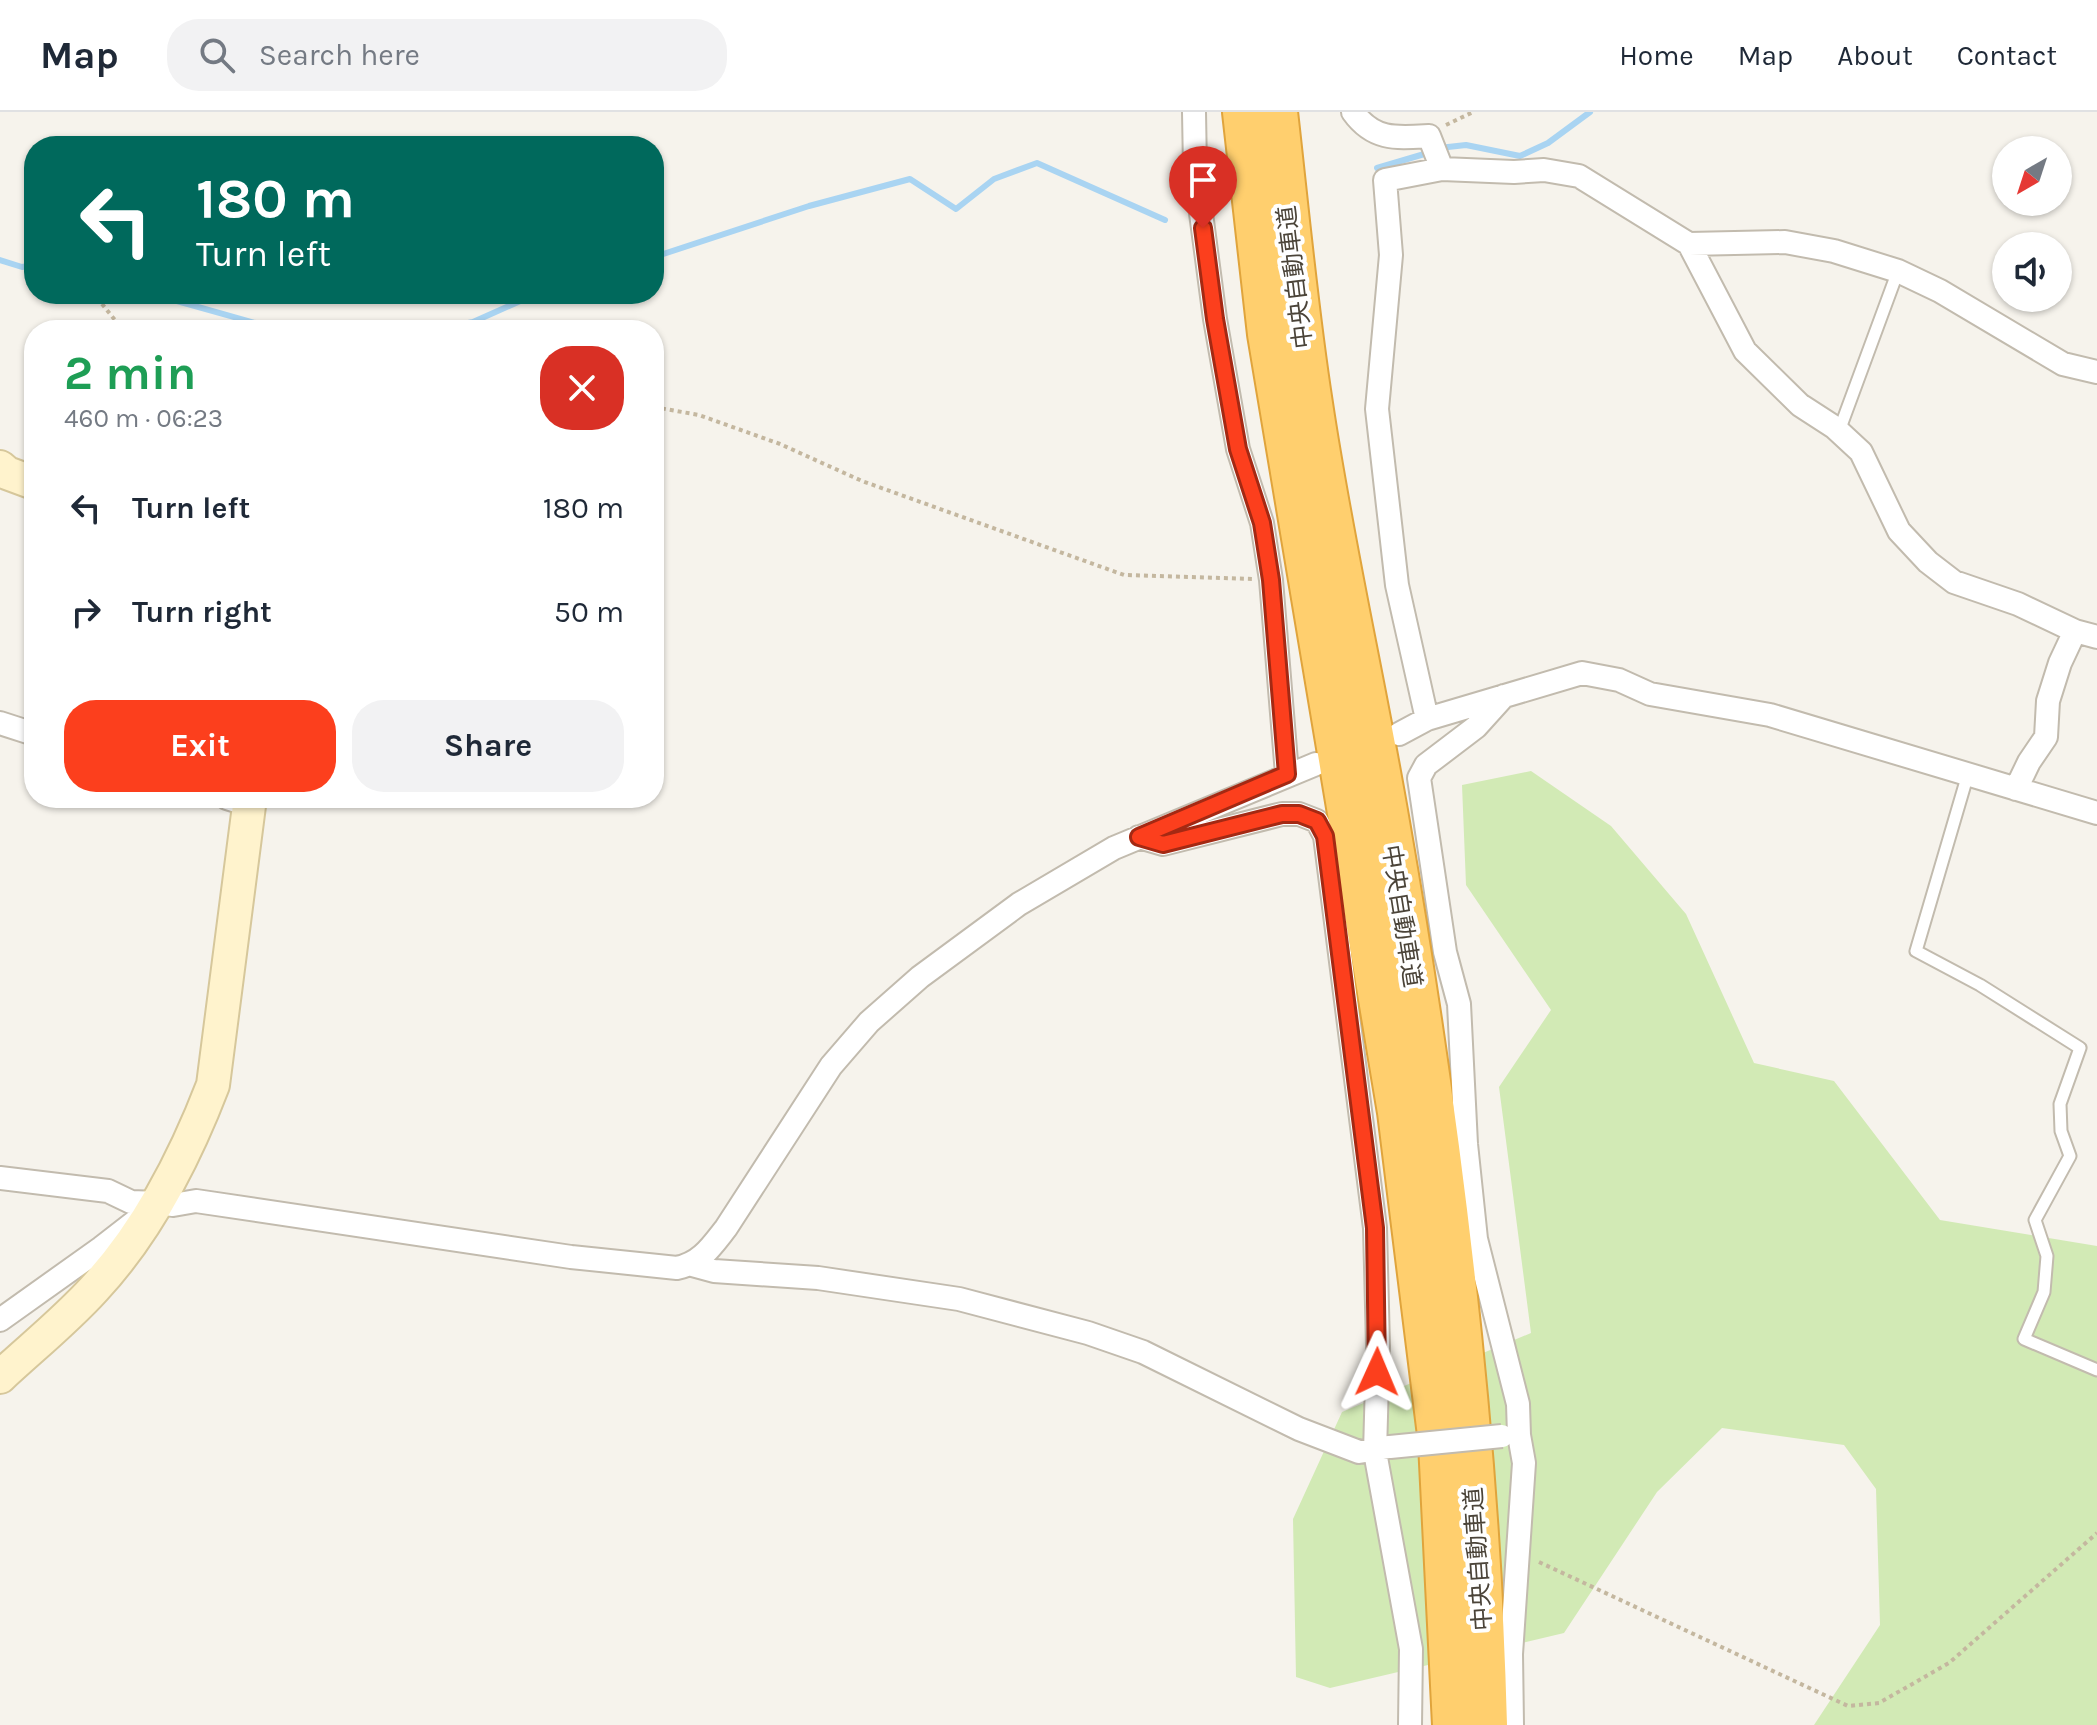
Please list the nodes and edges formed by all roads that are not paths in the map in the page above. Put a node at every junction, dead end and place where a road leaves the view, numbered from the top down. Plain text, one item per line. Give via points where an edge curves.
1 (1194, 112) edge
2 (1244, 112) edge
3 (1276, 112) edge
4 (1353, 112) edge
5 (1442, 169) junction
6 (1689, 244) junction
7 (1898, 271) junction
8 (2097, 372) edge
9 (1839, 431) junction
10 (0, 467) edge
11 (24, 479) edge
12 (2086, 634) edge
13 (1504, 696) junction
14 (1427, 719) junction
15 (0, 723) edge
16 (24, 731) edge
17 (1399, 734) dead end
18 (1316, 764) dead end
19 (1287, 774) junction
20 (1968, 774) junction
21 (2016, 789) junction
22 (241, 808) edge
23 (2097, 813) edge
24 (1139, 837) junction
25 (0, 1178) edge
26 (159, 1203) junction
27 (692, 1265) junction
28 (0, 1320) edge
29 (2097, 1370) edge
30 (0, 1377) edge
31 (1510, 1436) junction
32 (1383, 1449) junction
33 (1410, 1725) edge
34 (1454, 1725) edge
35 (1486, 1725) edge
36 (1512, 1725) edge

1 - 19 street via 1195,168 1215,319 1238,449 1262,523 1271,580
2 - 34 highway, 中央自動車道 via 1269,334 1399,1112 1440,1443
3 - 35 highway, 中央自動車道 via 1311,404 1388,825 1432,1105 1462,1347 1483,1614
4 - 5 street via 1363,126 1392,139 1429,136
5 - 6 street via 1544,170 1579,176
5 - 14 street via 1385,180 1391,255 1377,409 1397,585
6 - 7 street via 1785,242
6 - 9 street via 1745,351 1800,405
7 - 8 street via 2063,364
7 - 9 lane
9 - 12 street via 1861,452 1899,531 1928,562 1954,582
10 - 11 street
12 - 21 street via 2060,663 2048,701 2046,737
13 - 14 street
13 - 20 street via 1582,673 1619,680 1650,694 1770,715
13 - 31 street via 1476,727 1426,765 1419,778 1445,952 1459,1004 1476,1239 1518,1404
14 - 17 street
15 - 16 street
18 - 19 street
19 - 24 street
20 - 21 street
20 - 29 lane via 1916,951 2080,1048 2060,1104 2061,1131 2070,1156 2035,1220 2047,1256 2044,1292 2024,1339
21 - 23 street
22 - 26 street via 213,1085
24 - 27 street via 1019,904 869,1022 831,1066 726,1228
24 - 32 street via 1163,844 1282,814 1317,821 1325,836 1375,1228
25 - 26 street
26 - 27 street via 196,1201 571,1257
26 - 28 street
26 - 30 street via 94,1289
27 - 32 street via 959,1299 1073,1329 1143,1352 1299,1429 1359,1452
31 - 32 street, bridge
31 - 36 street via 1524,1463 1511,1654
32 - 33 street via 1411,1649

